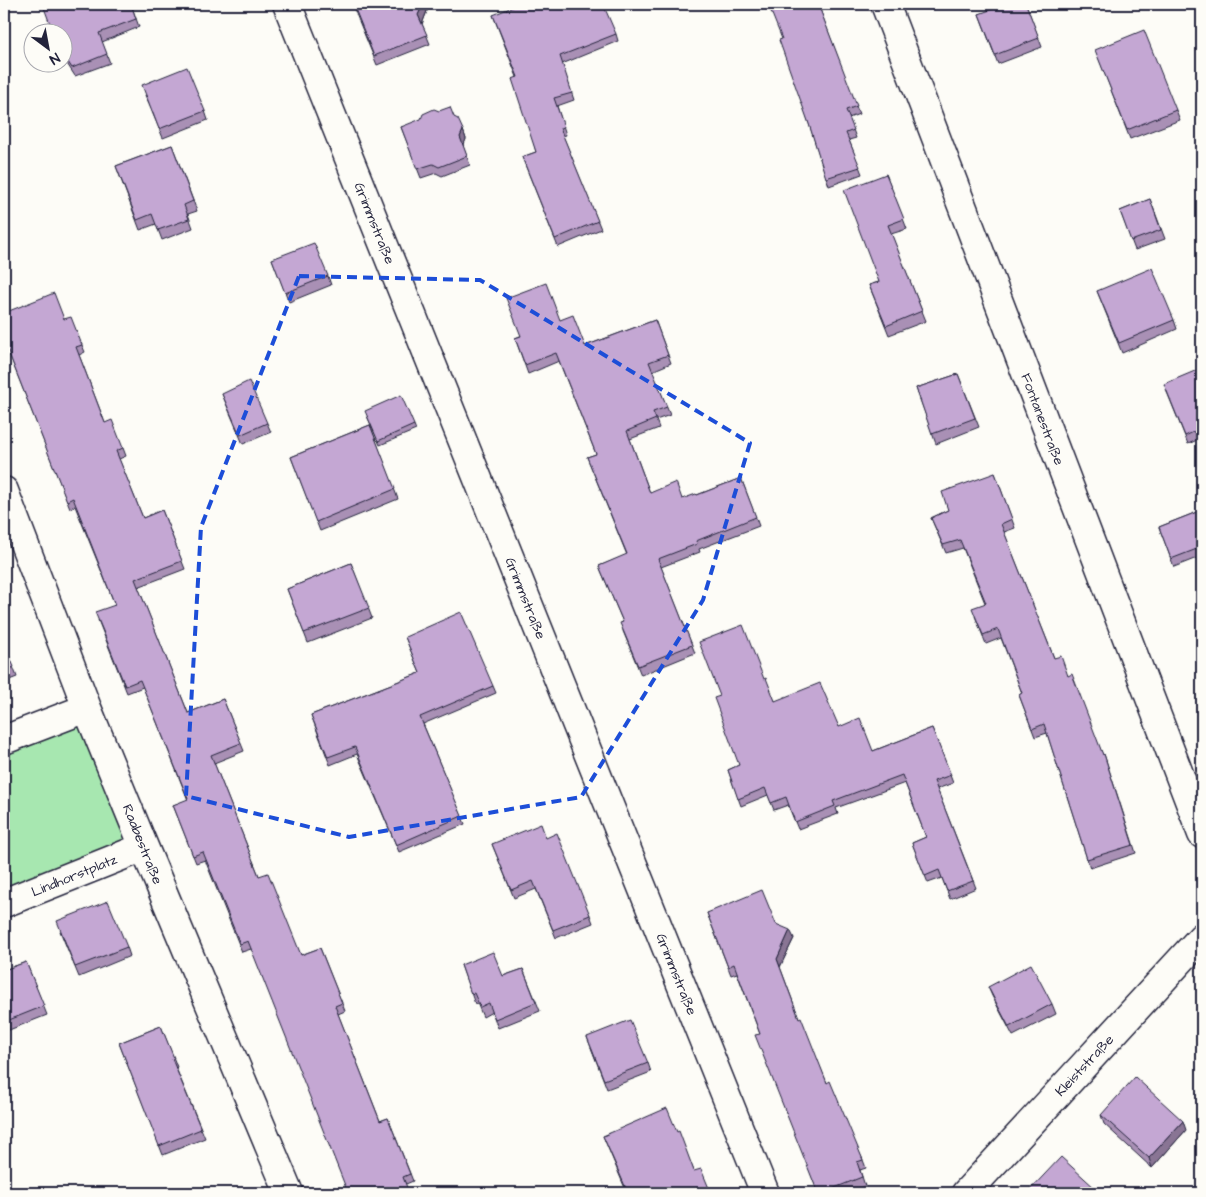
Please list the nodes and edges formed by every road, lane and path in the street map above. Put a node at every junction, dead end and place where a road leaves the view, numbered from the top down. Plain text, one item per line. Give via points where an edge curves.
1 (288, 4) edge
2 (885, 4) edge
3 (4, 491) edge
4 (87, 708) junction
5 (4, 740) edge
6 (1196, 801) edge
7 (1202, 834) edge
8 (144, 847) junction
9 (4, 903) edge
10 (1202, 937) edge
11 (289, 1193) edge
12 (765, 1193) edge
13 (966, 1193) edge

1 - 12 street, Grimmstraße
2 - 6 street, Fontanestraße
3 - 4 street, Raabestraße
4 - 5 street
4 - 8 street, Raabestraße
6 - 7 street, Fontanestraße
8 - 9 street, Lindhorstplatz
8 - 11 street, Raabestraße
10 - 13 street, Kleiststraße

